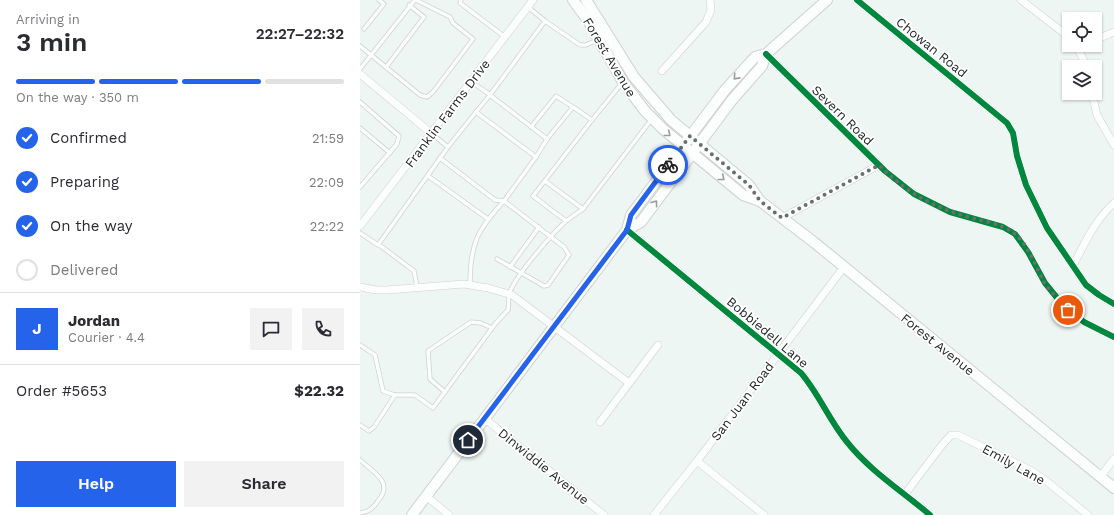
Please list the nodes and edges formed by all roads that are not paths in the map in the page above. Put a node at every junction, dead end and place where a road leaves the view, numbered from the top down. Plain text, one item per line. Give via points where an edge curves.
1 (379, 0) edge
2 (415, 0) edge
3 (461, 0) edge
4 (533, 0) edge
5 (573, 0) edge
6 (586, 0) edge
7 (710, 0) edge
8 (827, 0) edge
9 (857, 0) edge
10 (1021, 0) edge
11 (410, 5) junction
12 (528, 7) junction
13 (545, 21) junction
14 (364, 29) dead end
15 (1062, 32) edge
16 (1114, 32) edge
17 (505, 36) junction
18 (1102, 37) edge
19 (598, 40) junction
20 (360, 46) edge
21 (766, 54) junction
22 (371, 55) junction
23 (387, 66) junction
24 (360, 69) edge
25 (662, 70) dead end
26 (360, 74) edge
27 (471, 81) junction
28 (623, 82) junction
29 (490, 96) junction
30 (1094, 100) edge
31 (360, 102) edge
32 (573, 107) junction
33 (476, 112) junction
34 (652, 119) junction
35 (592, 120) junction
36 (531, 127) junction
37 (360, 128) edge
38 (431, 133) junction
39 (690, 136) junction
40 (547, 139) junction
41 (699, 144) junction
42 (683, 145) junction
43 (1114, 145) edge
44 (448, 148) junction
45 (390, 153) junction
46 (692, 153) junction
47 (536, 156) junction
48 (440, 158) junction
49 (879, 165) junction
50 (428, 176) junction
51 (545, 181) junction
52 (360, 186) edge
53 (504, 201) junction
54 (760, 201) junction
55 (1114, 203) edge
56 (583, 209) junction
57 (782, 218) junction
58 (488, 219) junction
59 (566, 221) junction
60 (360, 226) edge
61 (539, 228) junction
62 (627, 230) junction
63 (360, 233) edge
64 (550, 236) junction
65 (378, 244) junction
66 (497, 260) dead end
67 (1072, 266) junction
68 (510, 267) junction
69 (844, 267) junction
70 (522, 273) junction
71 (470, 285) junction
72 (360, 287) edge
73 (417, 287) junction
74 (509, 294) junction
75 (1114, 304) edge
76 (553, 326) junction
77 (492, 328) junction
78 (1114, 337) edge
79 (360, 345) edge
80 (658, 345) dead end
81 (778, 353) junction
82 (629, 383) junction
83 (445, 392) junction
84 (395, 396) junction
85 (484, 418) junction
86 (600, 422) dead end
87 (360, 425) edge
88 (1114, 459) edge
89 (360, 460) edge
90 (697, 461) junction
91 (1100, 477) junction
92 (1114, 488) edge
93 (905, 494) junction
94 (426, 496) junction
95 (360, 512) edge
96 (412, 515) edge
97 (449, 515) edge
98 (604, 515) edge
99 (654, 515) edge
100 (764, 515) edge
101 (930, 515) edge
102 (1088, 515) edge

1 - 14 lane via 384,4
2 - 11 lane
2 - 23 lane via 450,17 453,23 473,39 433,92 426,97
3 - 17 lane via 460,2
4 - 12 street, Franklin Farms Drive
5 - 19 main road, Forest Avenue
6 - 39 main road, Forest Avenue via 643,90 662,112
7 - 25 street via 711,10 706,22
8 - 21 main road
9 - 67 street, Chowan Road via 994,111 1010,127 1026,186 1047,228
10 - 15 street
11 - 22 lane
11 - 23 lane via 424,17
12 - 13 lane
12 - 17 street, Franklin Farms Drive
13 - 19 lane via 580,45
13 - 29 lane
16 - 18 street
17 - 27 street, Franklin Farms Drive
19 - 28 main road, Forest Avenue
20 - 22 lane
21 -> 39 main road via 755,57 738,74
21 - 41 main road via 762,66
21 - 49 street, Severn Road
22 - 23 lane
22 - 24 lane
26 - 38 street
27 - 29 lane
27 - 38 street, Franklin Farms Drive
28 - 34 main road, Forest Avenue
28 - 35 lane
29 - 33 lane
29 - 36 lane
30 - 43 street via 1097,115
31 - 45 lane via 399,136
32 - 35 lane
32 - 36 lane via 556,96
32 - 40 lane
33 - 44 lane
33 - 47 lane
34 -> 42 main road, Forest Avenue
34 - 56 lane
35 - 51 lane
36 - 40 lane
37 - 45 lane
38 - 44 lane
38 - 60 street, Franklin Farms Drive
39 - 41 main road, Forest Avenue
39 - 42 main road
40 - 47 lane
41 - 46 main road
41 - 54 main road, Forest Avenue via 749,185
42 - 46 main road, Forest Avenue
42 - 62 main road via 631,215
44 - 48 lane
45 - 52 lane
46 -> 54 main road, Forest Avenue via 743,195
62 -> 46 main road via 641,222
47 - 53 lane
48 - 50 lane
48 - 53 lane via 495,200
49 - 57 street
49 - 78 street, Severn Road via 902,185 929,203 1010,230 1019,239 1045,283 1062,304 1084,322
50 - 58 lane
50 - 65 lane
51 - 56 lane
51 - 59 lane via 533,196
53 - 58 lane
53 - 61 lane
54 - 57 main road, Forest Avenue
55 - 67 street via 1090,233
56 - 59 lane
57 - 69 main road, Forest Avenue
58 - 71 lane via 474,244 470,264
59 - 64 lane
61 - 64 lane
61 - 68 lane
62 - 76 main road
62 - 81 street, Bobbiedell Lane
63 - 65 lane
64 - 70 lane
64 - 70 lane via 564,246 569,255 548,285 544,286
65 - 73 lane via 414,271
66 - 68 lane
67 - 75 street, Chowan Road via 1086,285
68 - 70 lane
69 - 81 street, San Juan Road
69 - 91 main road, Forest Avenue
70 - 74 lane
71 - 73 street
71 - 74 street
72 - 73 street via 376,290
74 - 76 street
74 - 77 lane via 508,310
76 - 82 street
76 - 85 main road
77 - 83 lane
77 - 83 lane via 471,322 428,351 430,379
79 - 84 lane via 375,356 383,391
80 - 82 street
81 - 90 street, San Juan Road
81 - 93 street, Bobbiedell Lane via 812,386 847,443 865,462
82 - 86 street
83 - 84 lane via 433,408 415,395
84 - 87 lane via 374,427 369,431
85 - 94 main road
85 - 98 street, Dinwiddie Avenue
88 - 91 street
89 - 95 lane via 383,481 385,488 373,508
90 - 99 street, San Juan Road
90 - 100 street
91 - 92 main road, Forest Avenue
93 - 101 street, Bobbiedell Lane
93 - 102 street, Emily Lane via 942,445 951,436 962,435 1030,470
94 - 96 main road
94 - 97 street

